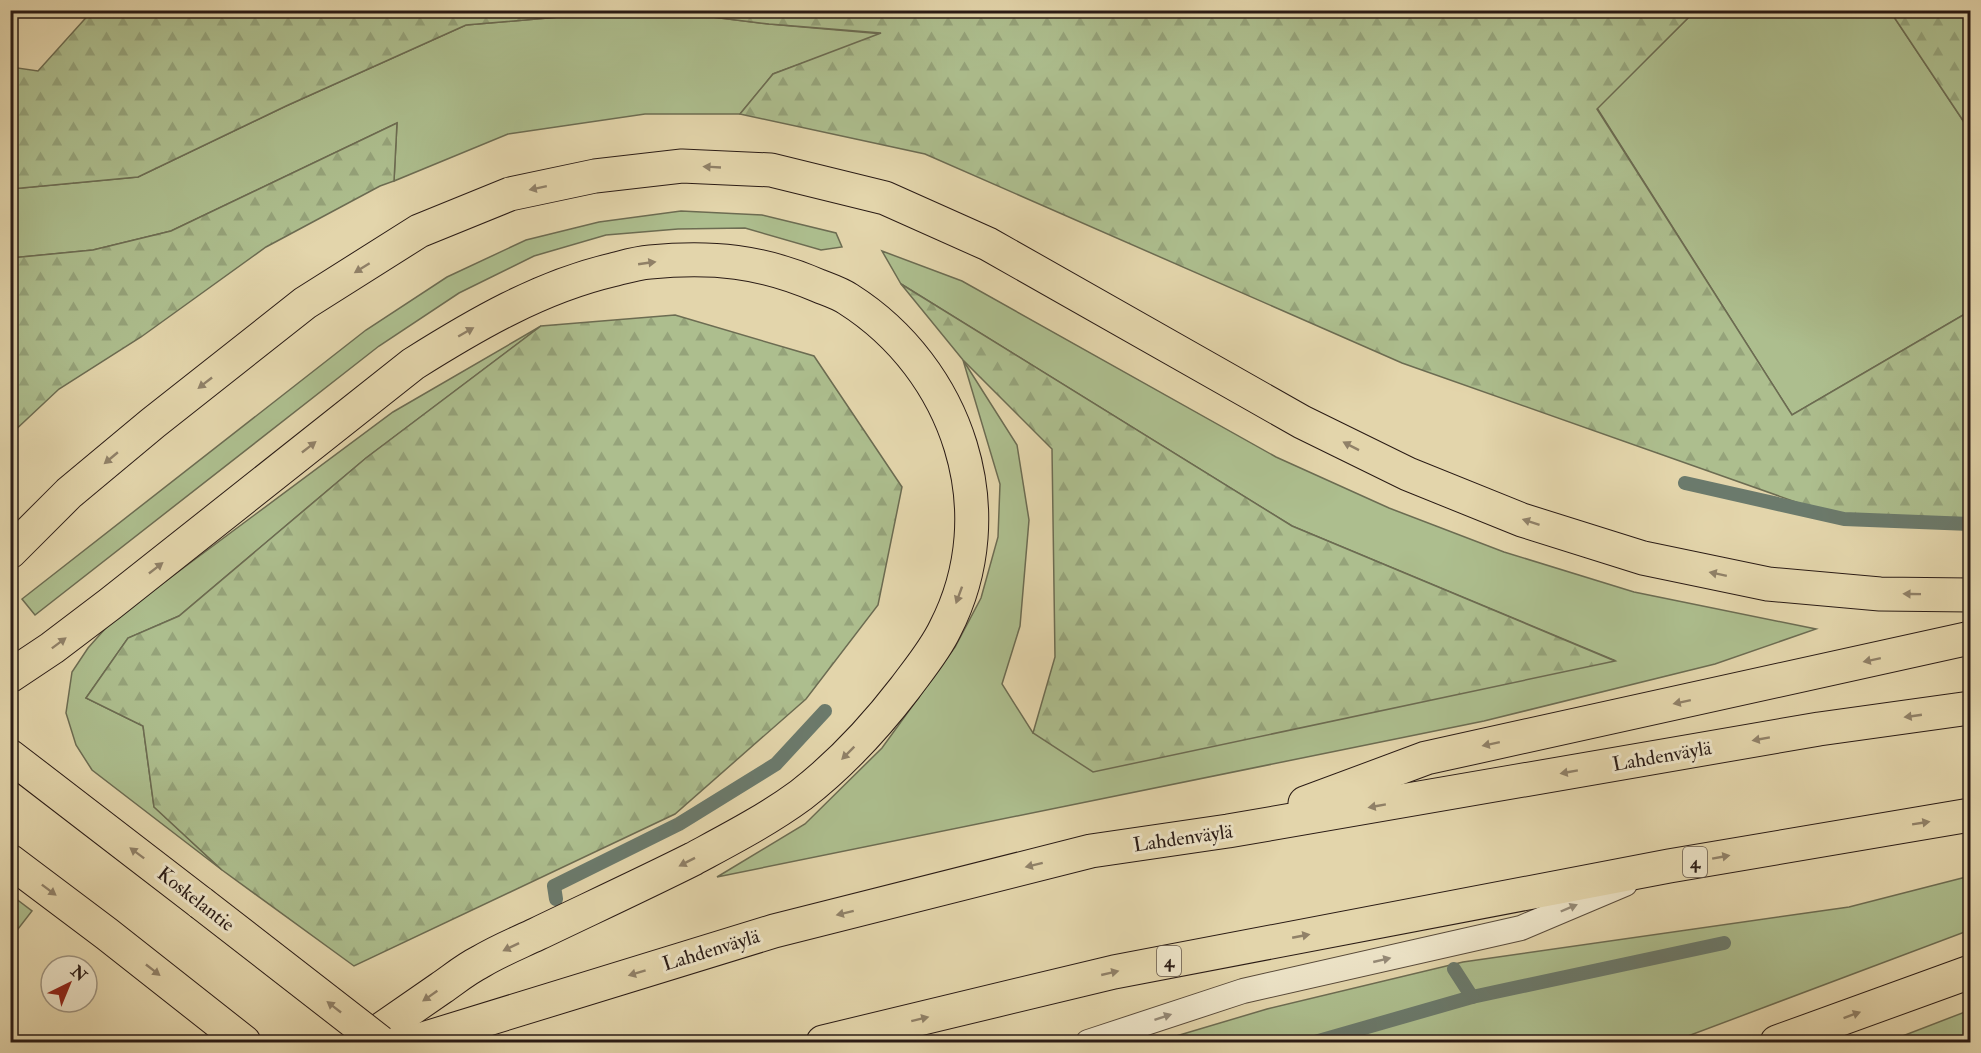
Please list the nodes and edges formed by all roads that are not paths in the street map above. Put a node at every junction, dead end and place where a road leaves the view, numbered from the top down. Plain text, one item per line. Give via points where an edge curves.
1 (69, 493) junction
2 (10, 521) edge
3 (10, 552) edge
4 (1971, 596) edge
5 (1971, 638) edge
6 (10, 676) edge
7 (1971, 708) edge
8 (10, 756) edge
9 (1971, 815) edge
10 (1228, 831) junction
11 (10, 861) edge
12 (1669, 866) junction
13 (1971, 972) edge
14 (244, 1042) edge
15 (363, 1042) edge
16 (380, 1042) edge
17 (413, 1042) edge
18 (823, 1042) edge
19 (1088, 1042) edge
20 (1777, 1042) edge

1 - 2 main road
1 - 3 main road
4 -> 1 main road via 1880,594 1768,584 1643,558 1522,520 1408,474 1302,422 988,244 885,198 771,170 682,166 596,176 510,195 419,231 305,303
5 -> 10 main road via 1426,758
6 -> 15 main road via 110,604 413,364 467,330 585,276 646,262 693,259 750,263 797,276 847,298 888,330 916,360 941,397 961,443 971,484 972,538 962,587 945,630 885,715 847,755 800,795 745,832 478,962
7 -> 10 main road, Lahdenväylä via 1819,729
16 -> 8 main road, Koskelantie, bridge
12 -> 9 main road, 4
10 -> 17 main road, Lahdenväylä via 1091,851 774,931
11 -> 14 main road
18 -> 12 main road, 4 via 1114,972
19 -> 12 lane via 1243,991 1521,928
20 -> 13 main road

